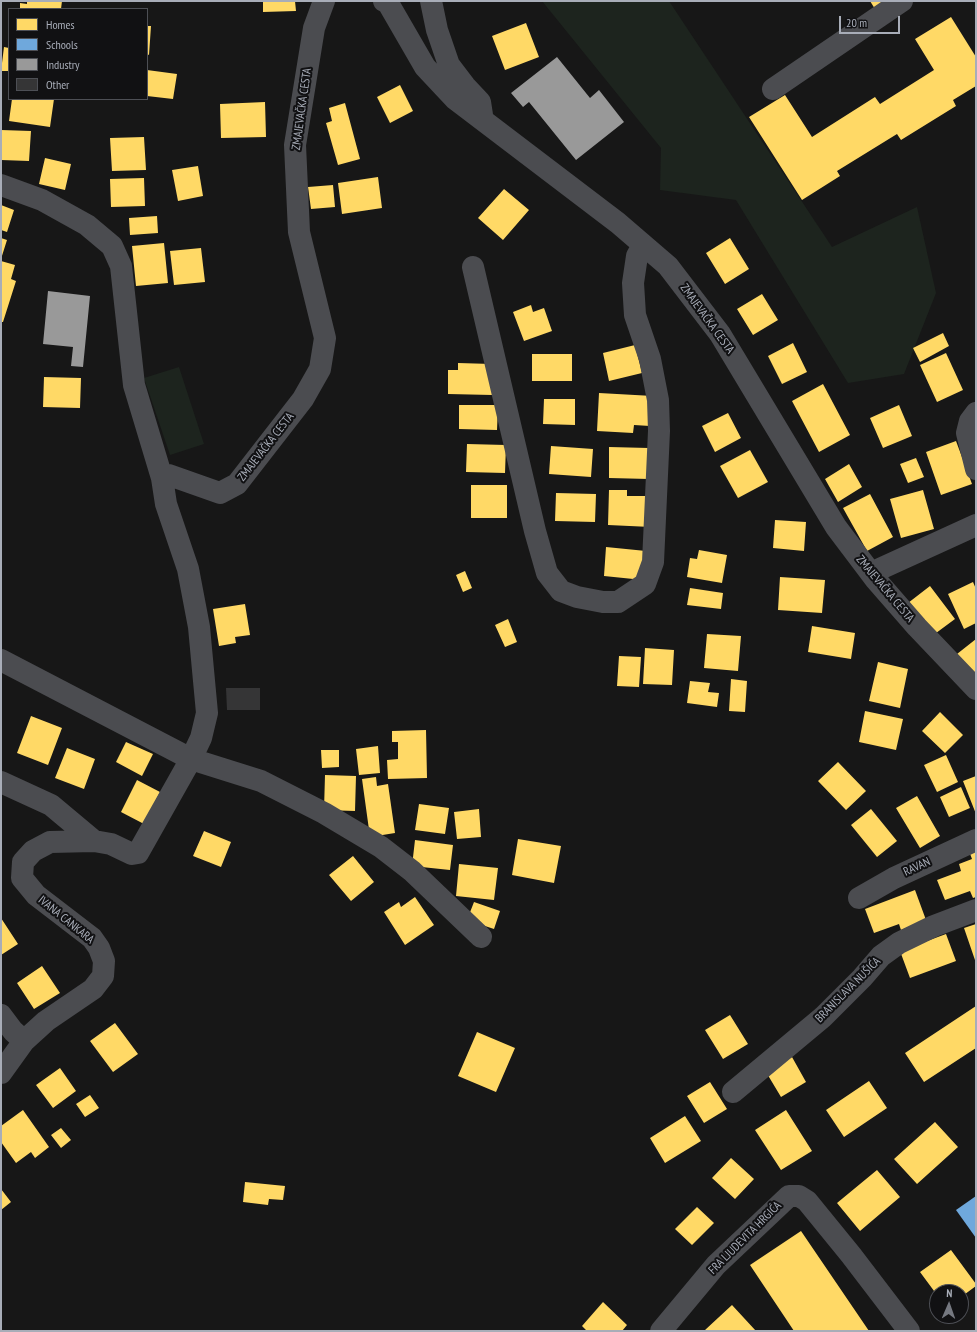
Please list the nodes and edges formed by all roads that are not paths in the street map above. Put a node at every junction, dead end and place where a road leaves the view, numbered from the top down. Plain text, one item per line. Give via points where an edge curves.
1 (324, 1) edge
2 (384, 1) edge
3 (431, 1) edge
4 (902, 1) edge
5 (773, 89) dead end
6 (480, 118) junction
7 (1, 185) edge
8 (643, 245) junction
9 (473, 267) dead end
10 (976, 413) edge
11 (976, 469) edge
12 (162, 478) junction
13 (976, 525) edge
14 (870, 573) junction
15 (1, 660) edge
16 (976, 689) edge
17 (192, 759) junction
18 (1, 782) edge
19 (94, 840) junction
20 (976, 840) edge
21 (859, 898) dead end
22 (976, 910) edge
23 (481, 937) dead end
24 (1, 1015) edge
25 (24, 1041) junction
26 (1, 1073) edge
27 (733, 1092) dead end
28 (661, 1331) edge
29 (908, 1331) edge

1 - 12 street, ZMAJEVAČKA CESTA via 314,28 295,145 299,232 324,338 320,370 303,399 237,484 220,493 169,475
2 - 6 street, ZMAJEVAČKA CESTA via 388,3 425,67 455,99
3 - 6 street via 437,30 449,65 480,102
4 - 5 street
6 - 8 street, ZMAJEVAČKA CESTA
7 - 12 street via 61,210 87,225 112,246 121,266 134,385
8 - 9 street via 636,256 633,283 635,315 650,359 658,400 653,562 645,584 618,602 576,597 562,591 547,573
8 - 14 street, ZMAJEVAČKA CESTA via 668,266 720,334 836,528
10 - 11 street via 970,421 967,433
12 - 17 street via 166,504 188,569 199,627 207,713 201,738
13 - 14 street
14 - 16 street, ZMAJEVAČKA CESTA
15 - 17 street
17 - 19 street, IVANA CANKARA via 138,853 132,854 111,844
17 - 23 street via 261,781 324,813 381,847 412,871
18 - 19 street via 51,804
19 - 25 street, IVANA CANKARA via 50,842 33,851 23,862 22,878 36,895 92,938 104,961 103,976 93,989
20 - 21 street, RAVAN via 894,878
22 - 27 street, BRANISLAVA NUŠIĆA via 899,943 823,1017
24 - 25 street
25 - 26 street, IVANA CANKARA
28 - 29 street, FRA LJUDEVITA HRGIĆA via 716,1265 789,1196 799,1196 807,1201

